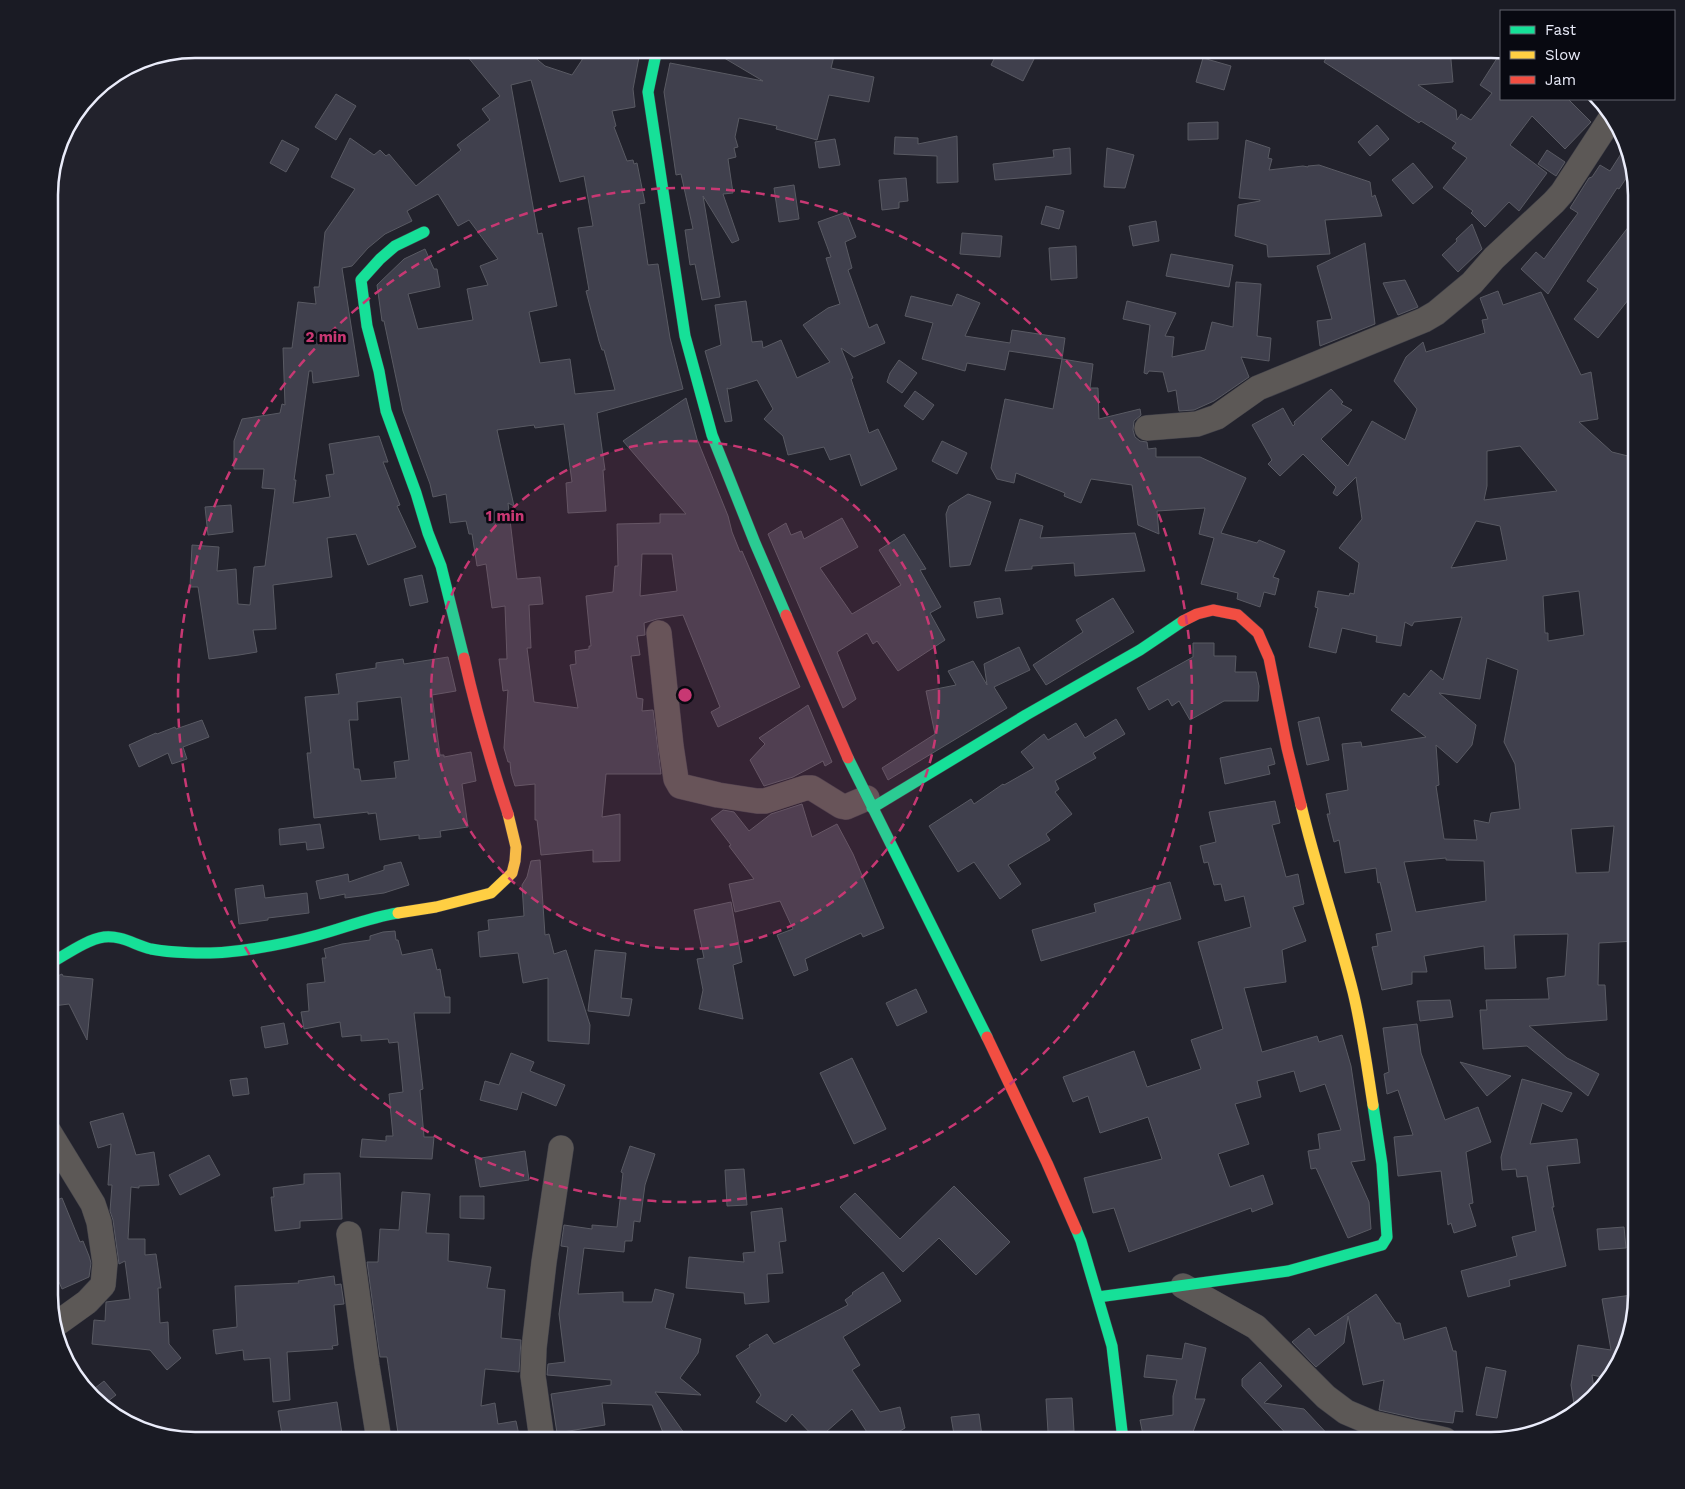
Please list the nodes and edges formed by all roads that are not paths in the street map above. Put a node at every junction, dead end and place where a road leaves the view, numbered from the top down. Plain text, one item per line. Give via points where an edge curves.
1 (655, 58) edge
2 (1607, 124) edge
3 (424, 232) dead end
4 (1147, 428) dead end
5 (659, 633) dead end
6 (869, 803) junction
7 (58, 959) edge
8 (58, 1147) edge
9 (561, 1148) dead end
10 (349, 1234) dead end
11 (1183, 1286) junction
12 (1098, 1297) junction
13 (60, 1320) edge
14 (378, 1432) edge
15 (541, 1432) edge
16 (1122, 1432) edge
17 (1411, 1432) edge

1 - 6 street via 648,92 685,336 700,397 755,543
2 - 4 street via 1554,202 1472,283 1436,313 1258,388 1218,417 1197,424
3 - 7 street via 395,246 361,280 367,326 386,412 441,566 472,694 510,818 516,847 512,873 491,893 436,907 385,915 315,936 263,946 225,952 162,951 117,937 104,937
5 - 6 street via 671,746 680,786 757,801 812,788 840,806
6 - 11 street via 1140,650 1197,614 1213,610 1238,616 1258,633 1268,658 1312,852 1361,1030 1382,1164 1387,1237 1382,1245 1288,1271
6 - 12 street via 1047,1162 1081,1241
8 - 13 street via 93,1204 105,1263 103,1285 87,1302
9 - 15 street via 534,1348 533,1376
10 - 14 street
11 - 12 street
11 - 17 street via 1256,1327 1326,1397 1346,1412 1372,1423
12 - 16 street via 1112,1346

